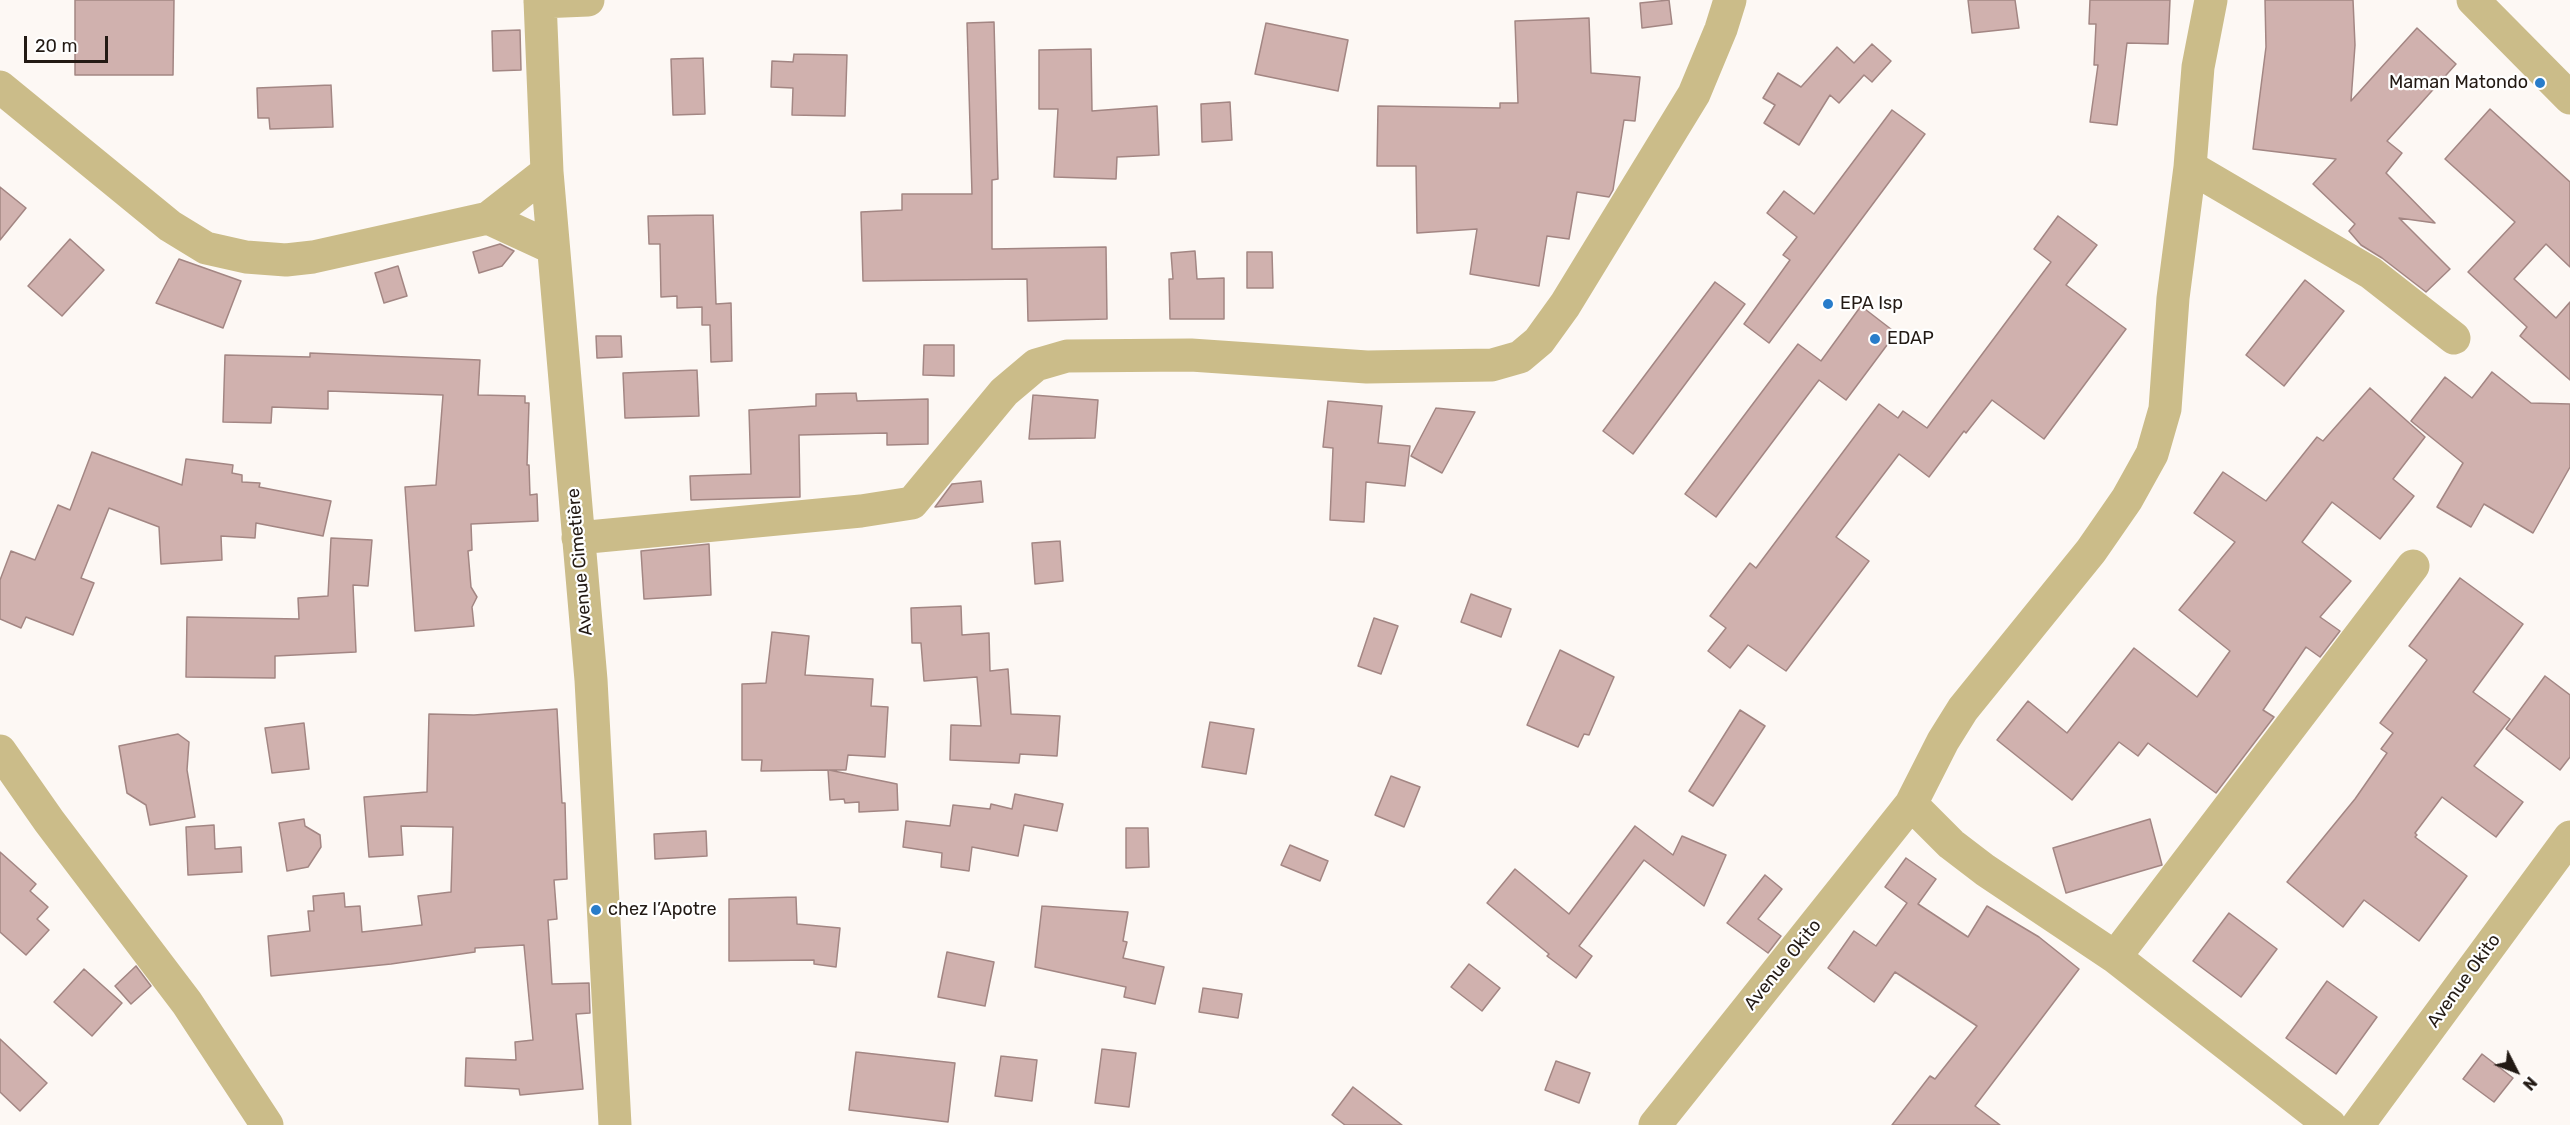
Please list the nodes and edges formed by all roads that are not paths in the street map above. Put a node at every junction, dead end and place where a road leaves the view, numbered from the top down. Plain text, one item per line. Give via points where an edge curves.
1 (588, 0) edge
2 (1730, 0) edge
3 (2211, 0) edge
4 (2473, 0) edge
5 (540, 1) edge
6 (0, 87) edge
7 (2570, 98) edge
8 (2190, 167) junction
9 (547, 172) junction
10 (488, 219) junction
11 (553, 248) junction
12 (2454, 338) dead end
13 (578, 538) junction
14 (2414, 566) dead end
15 (0, 751) edge
16 (1911, 804) junction
17 (2570, 837) edge
18 (2115, 957) junction
19 (267, 1125) edge
20 (615, 1125) edge
21 (1655, 1125) edge
22 (2330, 1125) edge
23 (2358, 1125) edge

1 - 5 street
2 - 13 street via 1694,94 1565,305 1539,341 1520,357 1492,365 1367,367 1191,355 1067,356 1036,365 1004,392 912,503
3 - 8 street, Avenue Okito via 2198,66
4 - 7 street
5 - 9 street, Avenue Cimetière
6 - 10 street via 170,226 206,248 286,260
8 - 12 street via 2371,273
8 - 16 street, Avenue Okito via 2173,298 2165,409 2152,454 2091,551 1963,709
9 - 10 street
9 - 11 street, Avenue Cimetière
10 - 11 street
11 - 13 street, Avenue Cimetière
13 - 20 street, Avenue Cimetière via 591,680
14 - 18 street
15 - 19 street via 187,1003
16 - 18 street via 1984,870
16 - 21 street, Avenue Okito
17 - 23 street, Avenue Okito
18 - 22 street

